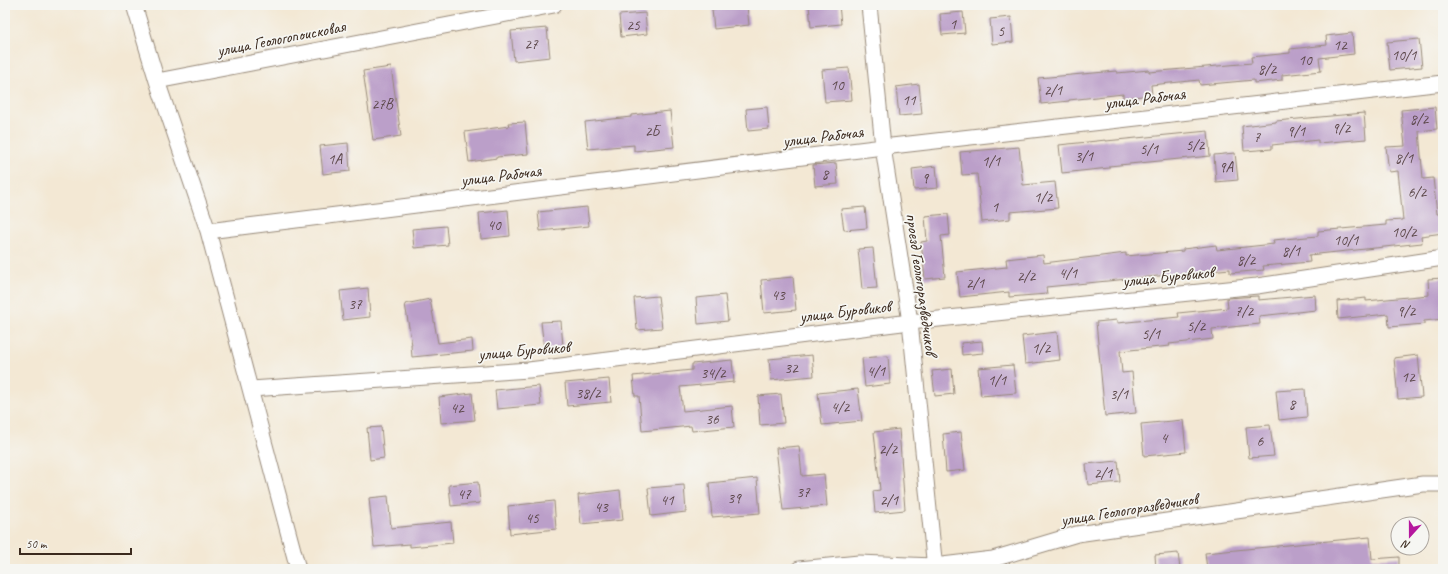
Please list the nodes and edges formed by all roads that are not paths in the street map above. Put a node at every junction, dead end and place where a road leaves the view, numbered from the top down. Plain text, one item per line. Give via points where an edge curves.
1 (134, 5) edge
2 (554, 5) edge
3 (869, 5) edge
4 (157, 81) junction
5 (1443, 83) edge
6 (883, 147) junction
7 (208, 231) junction
8 (1443, 258) edge
9 (910, 322) junction
10 (251, 389) junction
11 (1443, 484) edge
12 (934, 567) edge
13 (298, 569) edge
14 (799, 569) edge

1 - 4 street
2 - 4 street, улица Геологопоисковая
3 - 6 street, проезд Геологоразведчиков
4 - 7 street
5 - 6 street, улица Рабочая
6 - 7 street, улица Рабочая
6 - 9 street, проезд Геологоразведчиков
7 - 10 street
8 - 9 street, улица Буровиков via 1257,286
9 - 10 street, улица Буровиков via 529,370
9 - 12 street, проезд Геологоразведчиков
10 - 13 street
11 - 12 street, улица Геологоразведчиков via 1423,484 1077,534 993,559
12 - 14 street, улица Геологоразведчиков via 859,563

